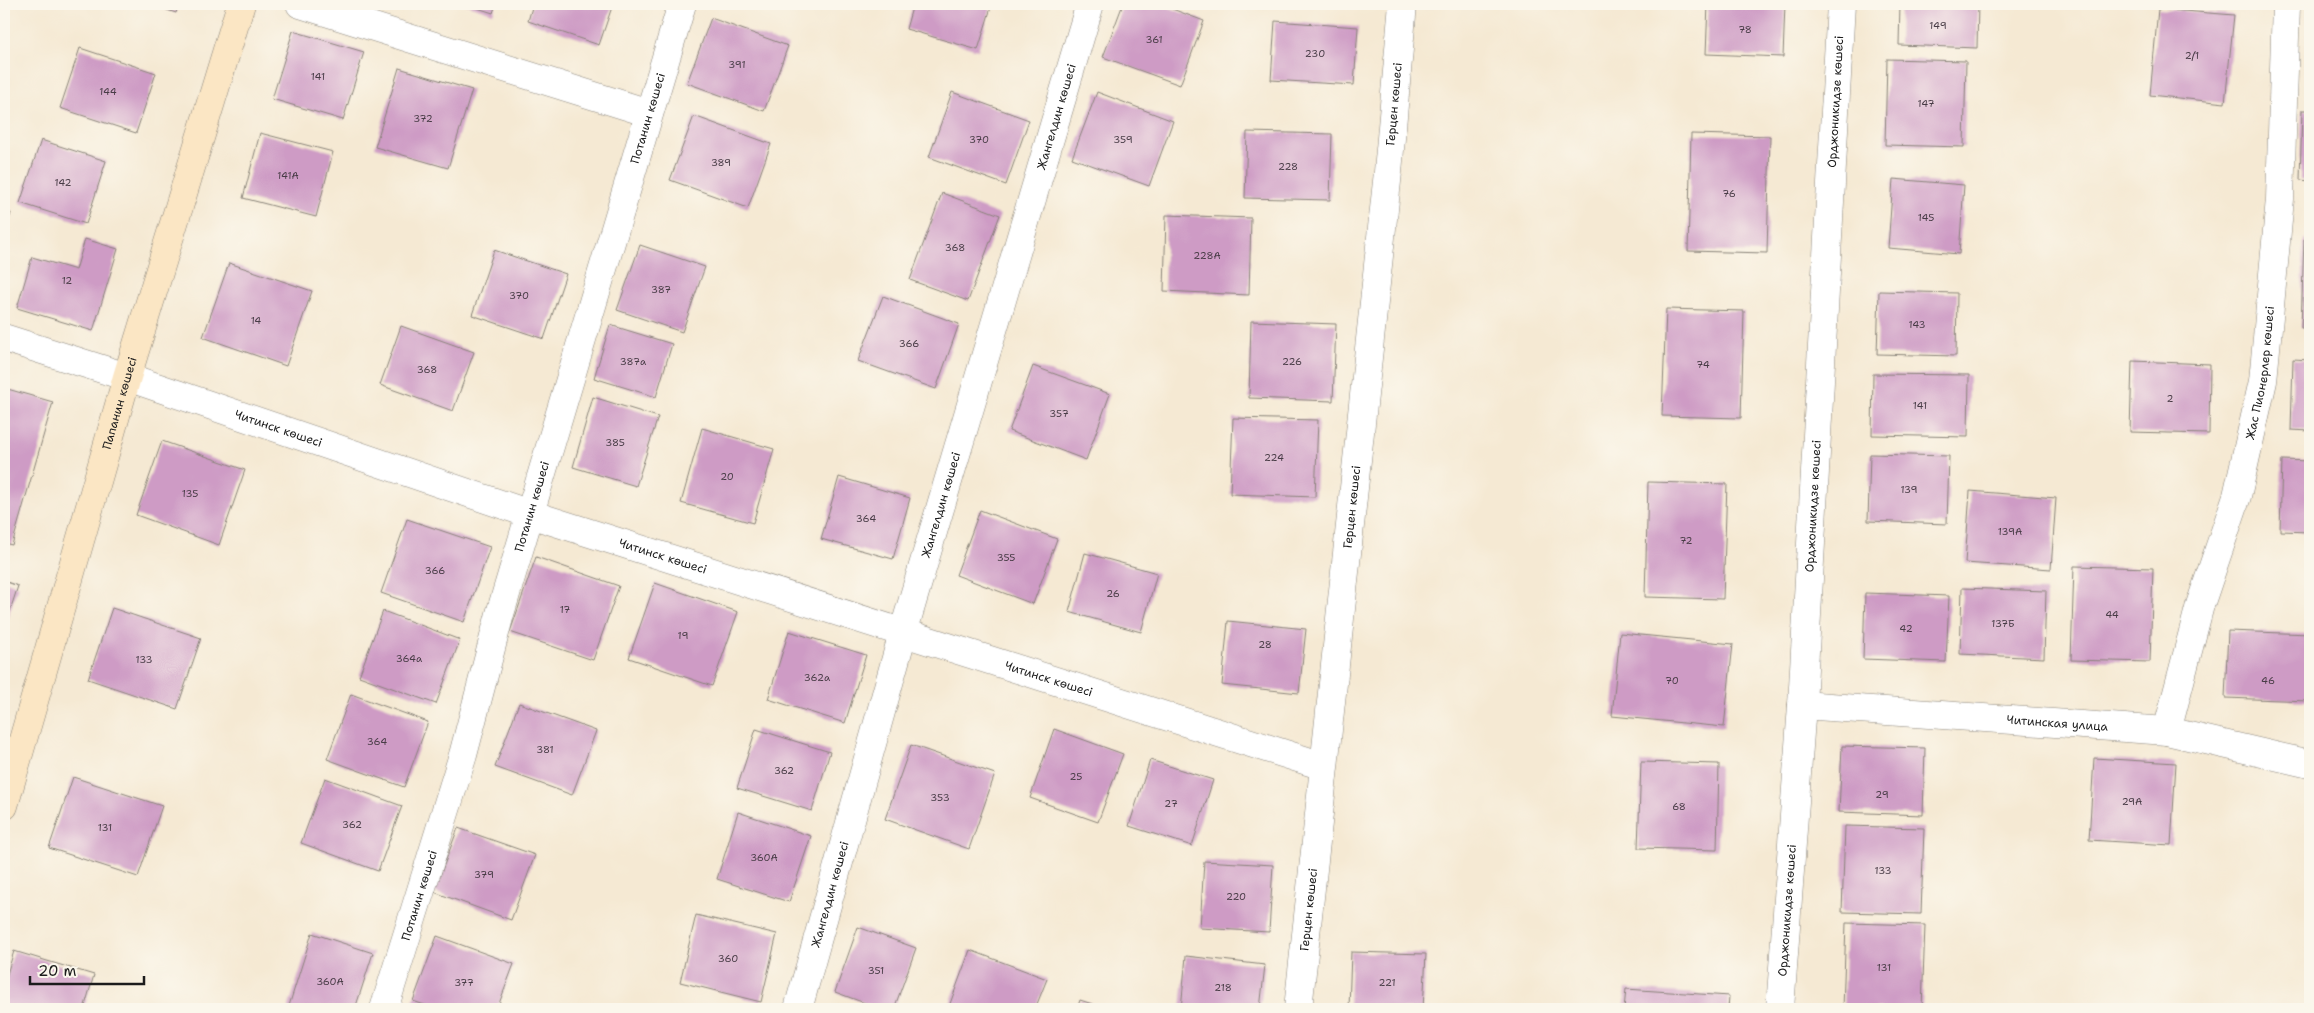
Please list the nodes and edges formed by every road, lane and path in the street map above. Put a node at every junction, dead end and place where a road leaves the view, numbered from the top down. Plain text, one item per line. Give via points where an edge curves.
1 (241, 4) edge
2 (300, 4) edge
3 (682, 4) edge
4 (1090, 4) edge
5 (1403, 4) edge
6 (1841, 4) edge
7 (2286, 4) edge
8 (649, 113) junction
9 (4, 338) edge
10 (127, 377) junction
11 (530, 514) junction
12 (903, 633) junction
13 (1802, 705) junction
14 (2167, 731) junction
15 (2310, 764) edge
16 (1323, 766) junction
17 (4, 806) edge
18 (384, 1009) edge
19 (798, 1009) edge
20 (1298, 1009) edge
21 (1780, 1009) edge

1 - 10 main road, Папанин көшесі
2 - 8 street
3 - 8 street, Потанин көшесі
4 - 12 street, Жангелдин көшесі
5 - 16 street, Герцен көшесі via 1388,172
6 - 13 street, Орджоникидзе көшесі
7 - 14 street, Жас Пионерлер көшесі via 2280,200 2263,381 2237,496 2200,605
8 - 11 street, Потанин көшесі
9 - 10 street, Читинск көшесі
10 - 11 street, Читинск көшесі
10 - 17 main road, Папанин көшесі
11 - 12 street, Читинск көшесі
11 - 18 street, Потанин көшесі via 463,755
12 - 16 street, Читинск көшесі
12 - 19 street, Жангелдин көшесі
13 - 14 street, Читинская улица
13 - 21 street, Орджоникидзе көшесі
14 - 15 street, Читинская улица
16 - 20 street, Герцен көшесі

